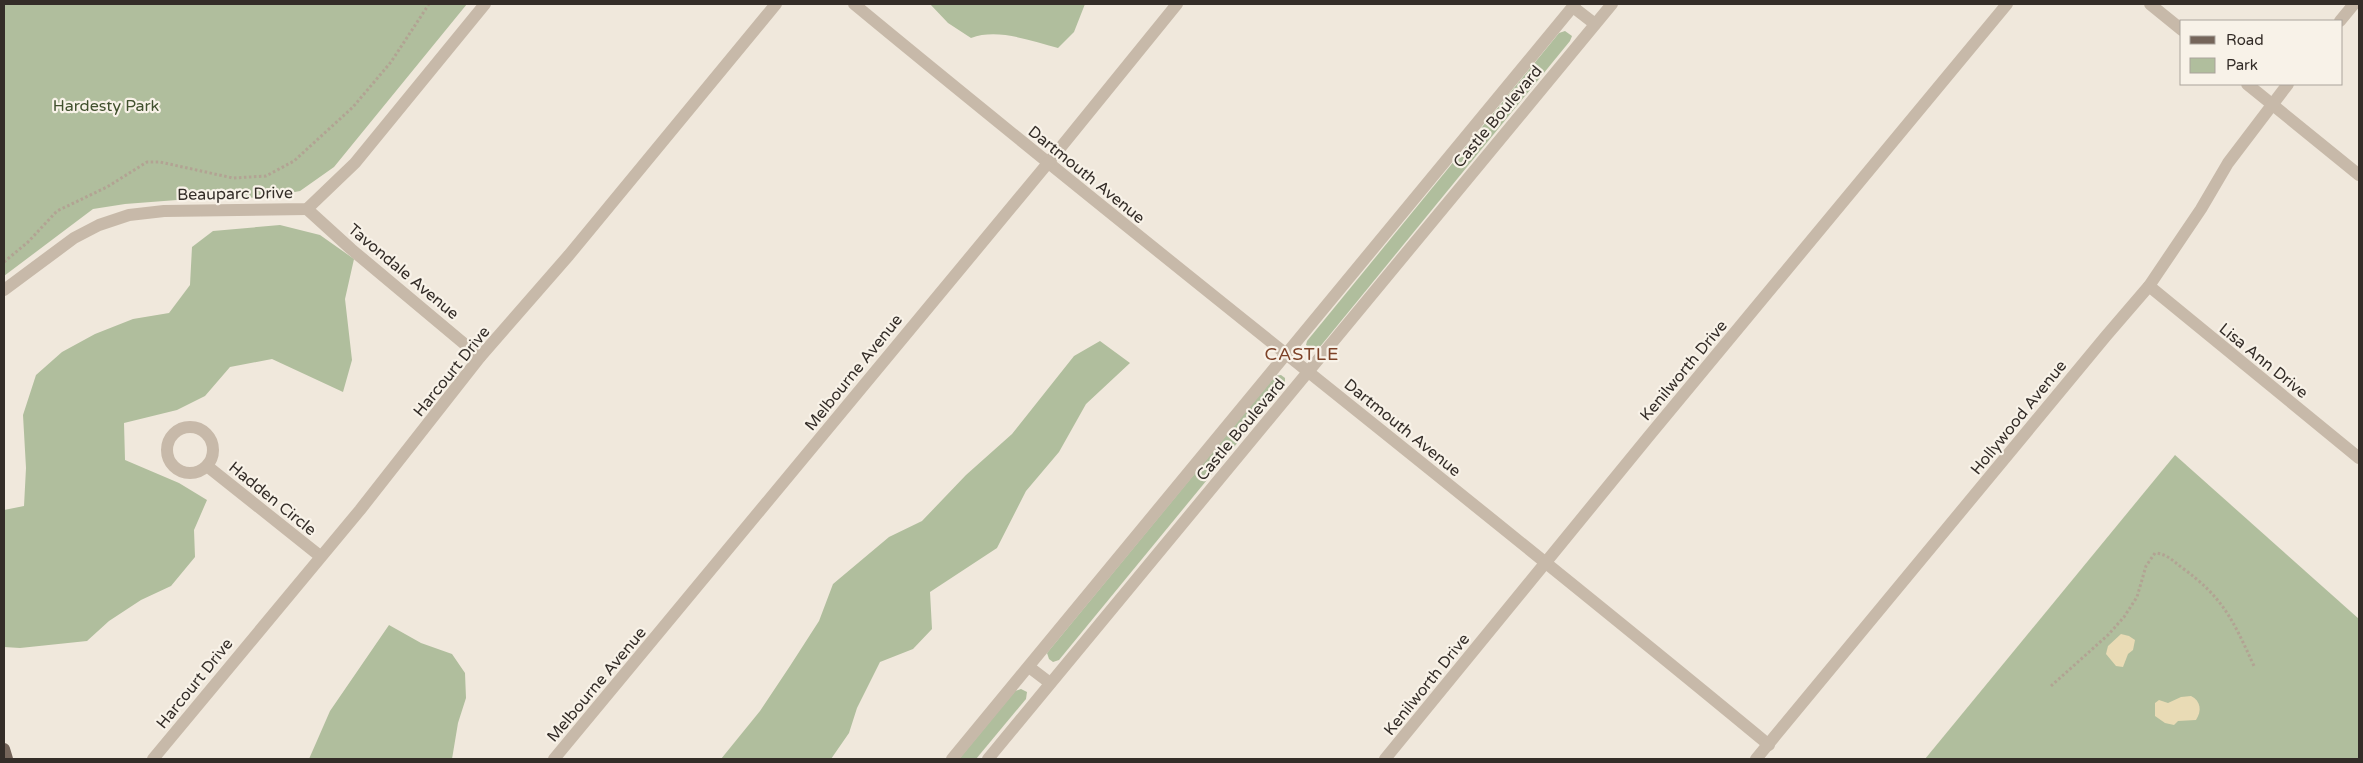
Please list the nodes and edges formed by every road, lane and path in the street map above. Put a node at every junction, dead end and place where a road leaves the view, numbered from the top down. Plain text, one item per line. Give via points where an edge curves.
1 (429, 4) edge
2 (484, 4) edge
3 (776, 4) edge
4 (854, 4) edge
5 (1177, 4) edge
6 (1612, 4) edge
7 (2007, 4) edge
8 (2150, 4) edge
9 (2354, 4) edge
10 (1574, 5) edge
11 (2341, 20) edge
12 (1595, 24) junction
13 (2180, 28) edge
14 (2248, 85) edge
15 (2287, 85) edge
16 (2271, 104) junction
17 (1048, 163) junction
18 (2359, 174) edge
19 (307, 208) junction
20 (4, 262) edge
21 (2149, 286) junction
22 (4, 290) edge
23 (1286, 355) junction
24 (480, 357) junction
25 (1308, 372) junction
26 (2359, 458) edge
27 (207, 466) dead end
28 (320, 556) junction
29 (1546, 562) junction
30 (2254, 666) dead end
31 (1029, 667) junction
32 (1050, 683) junction
33 (2051, 686) dead end
34 (1769, 745) junction
35 (4, 749) edge
36 (7, 759) edge
37 (153, 759) edge
38 (554, 759) edge
39 (952, 759) edge
40 (988, 759) edge
41 (1385, 759) edge
42 (1756, 759) edge

1 - 20 path via 391,62 353,107 294,161 266,176 232,178 147,162 107,187 57,211
2 - 19 street, Beauparc Drive via 355,163
3 - 24 street, Harcourt Drive via 569,255
4 - 17 street, Dartmouth Avenue
5 - 17 street, Melbourne Avenue
6 - 12 street, Castle Boulevard
7 - 29 street, Kenilworth Drive
8 - 13 street
9 - 11 street
10 - 12 street
10 - 23 street, Castle Boulevard
12 - 25 street, Castle Boulevard
14 - 16 street
15 - 16 street, Hollywood Avenue
16 - 18 street
16 - 21 street, Hollywood Avenue via 2228,163
17 - 23 street, Dartmouth Avenue
17 - 38 street, Melbourne Avenue
19 - 22 street, Beauparc Drive via 164,211 129,215 74,238
19 - 24 street, Tavondale Avenue
21 - 26 street, Lisa Ann Drive
21 - 34 street, Hollywood Avenue
23 - 25 street, Dartmouth Avenue
23 - 31 street, Castle Boulevard
24 - 28 street, Harcourt Drive via 431,422
25 - 29 street, Dartmouth Avenue
25 - 32 street, Castle Boulevard
27 - 28 street, Hadden Circle
28 - 37 street, Harcourt Drive
29 - 34 street, Dartmouth Avenue
29 - 41 street, Kenilworth Drive
30 - 33 path via 2226,608 2209,589 2166,554 2155,553 2146,566 2137,596 2124,617
31 - 32 street
31 - 39 street, Castle Boulevard
32 - 40 street, Castle Boulevard
34 - 42 street, Hollywood Avenue
35 - 36 main road

